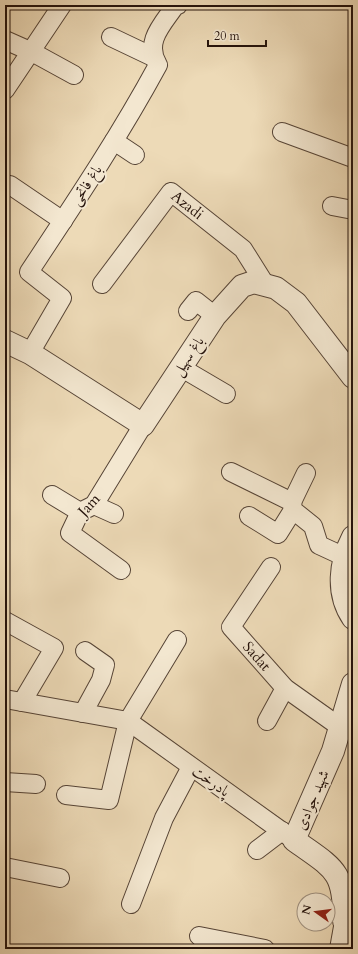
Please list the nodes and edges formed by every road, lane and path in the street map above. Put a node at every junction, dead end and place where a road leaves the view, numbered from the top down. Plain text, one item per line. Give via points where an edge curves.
1 (62, 5) edge
2 (178, 5) edge
3 (111, 37) dead end
4 (5, 40) edge
5 (32, 52) junction
6 (153, 57) junction
7 (74, 75) dead end
8 (5, 90) edge
9 (282, 132) dead end
10 (114, 141) junction
11 (135, 155) dead end
12 (353, 158) edge
13 (10, 185) dead end
14 (332, 206) dead end
15 (353, 210) edge
16 (63, 221) junction
17 (102, 284) dead end
18 (265, 284) junction
19 (188, 311) dead end
20 (215, 316) junction
21 (5, 341) edge
22 (30, 353) junction
23 (180, 367) junction
24 (353, 378) edge
25 (226, 394) dead end
26 (143, 425) junction
27 (231, 472) dead end
28 (306, 473) dead end
29 (52, 495) dead end
30 (292, 506) junction
31 (87, 508) junction
32 (114, 514) dead end
33 (249, 516) dead end
34 (353, 537) edge
35 (345, 557) junction
36 (271, 568) dead end
37 (121, 570) dead end
38 (353, 618) edge
39 (5, 621) edge
40 (177, 640) dead end
41 (85, 651) dead end
42 (285, 688) junction
43 (352, 690) edge
44 (10, 703) edge
45 (83, 713) junction
46 (128, 721) junction
47 (267, 721) dead end
48 (340, 727) junction
49 (191, 767) junction
50 (5, 782) edge
51 (36, 784) dead end
52 (66, 795) dead end
53 (288, 836) junction
54 (257, 850) dead end
55 (5, 867) edge
56 (60, 878) dead end
57 (131, 904) dead end
58 (348, 922) edge
59 (199, 936) dead end
60 (265, 949) edge
61 (339, 949) edge

1 - 5 street
2 - 6 street, باغ فاتحی via 153,37
3 - 6 street
4 - 5 street
5 - 7 street
5 - 8 street
6 - 10 street, باغ فاتحی via 158,65
9 - 12 street
10 - 11 street
10 - 16 street, باغ فاتحی
13 - 16 street
14 - 15 street
16 - 22 street, باغ فاتحی via 29,272 62,298
17 - 18 street, Azadi via 171,192 243,249
18 - 20 street, باغ سهیل via 254,282 242,286
18 - 24 street, باغ سهیل via 276,288 296,303
19 - 20 street via 196,301
20 - 23 street, باغ سهیل
21 - 22 street
22 - 26 street
23 - 25 street
23 - 26 street, باغ سهیل
26 - 31 street, Jam
27 - 30 street
28 - 30 street
29 - 31 street
30 - 33 street via 278,534
30 - 35 street via 314,526 318,545
31 - 32 street
31 - 37 street, Jam via 70,533
34 - 35 street
35 - 38 street via 340,578 346,608
36 - 42 street, Sadat via 231,627
39 - 44 street via 54,648
40 - 46 street
41 - 45 street via 105,665 102,680
42 - 47 street
42 - 48 street, Sadat
43 - 48 street, شهید جوادی
44 - 45 street
45 - 46 street
46 - 49 street, پادرخت
46 - 52 street via 109,800
48 - 53 street, شهید جوادی via 333,751
49 - 53 street, پادرخت
49 - 57 street via 164,818
50 - 51 street
53 - 54 street
53 - 58 street, شهید جوادی via 329,865 340,879
55 - 56 street
58 - 61 street
59 - 60 street

